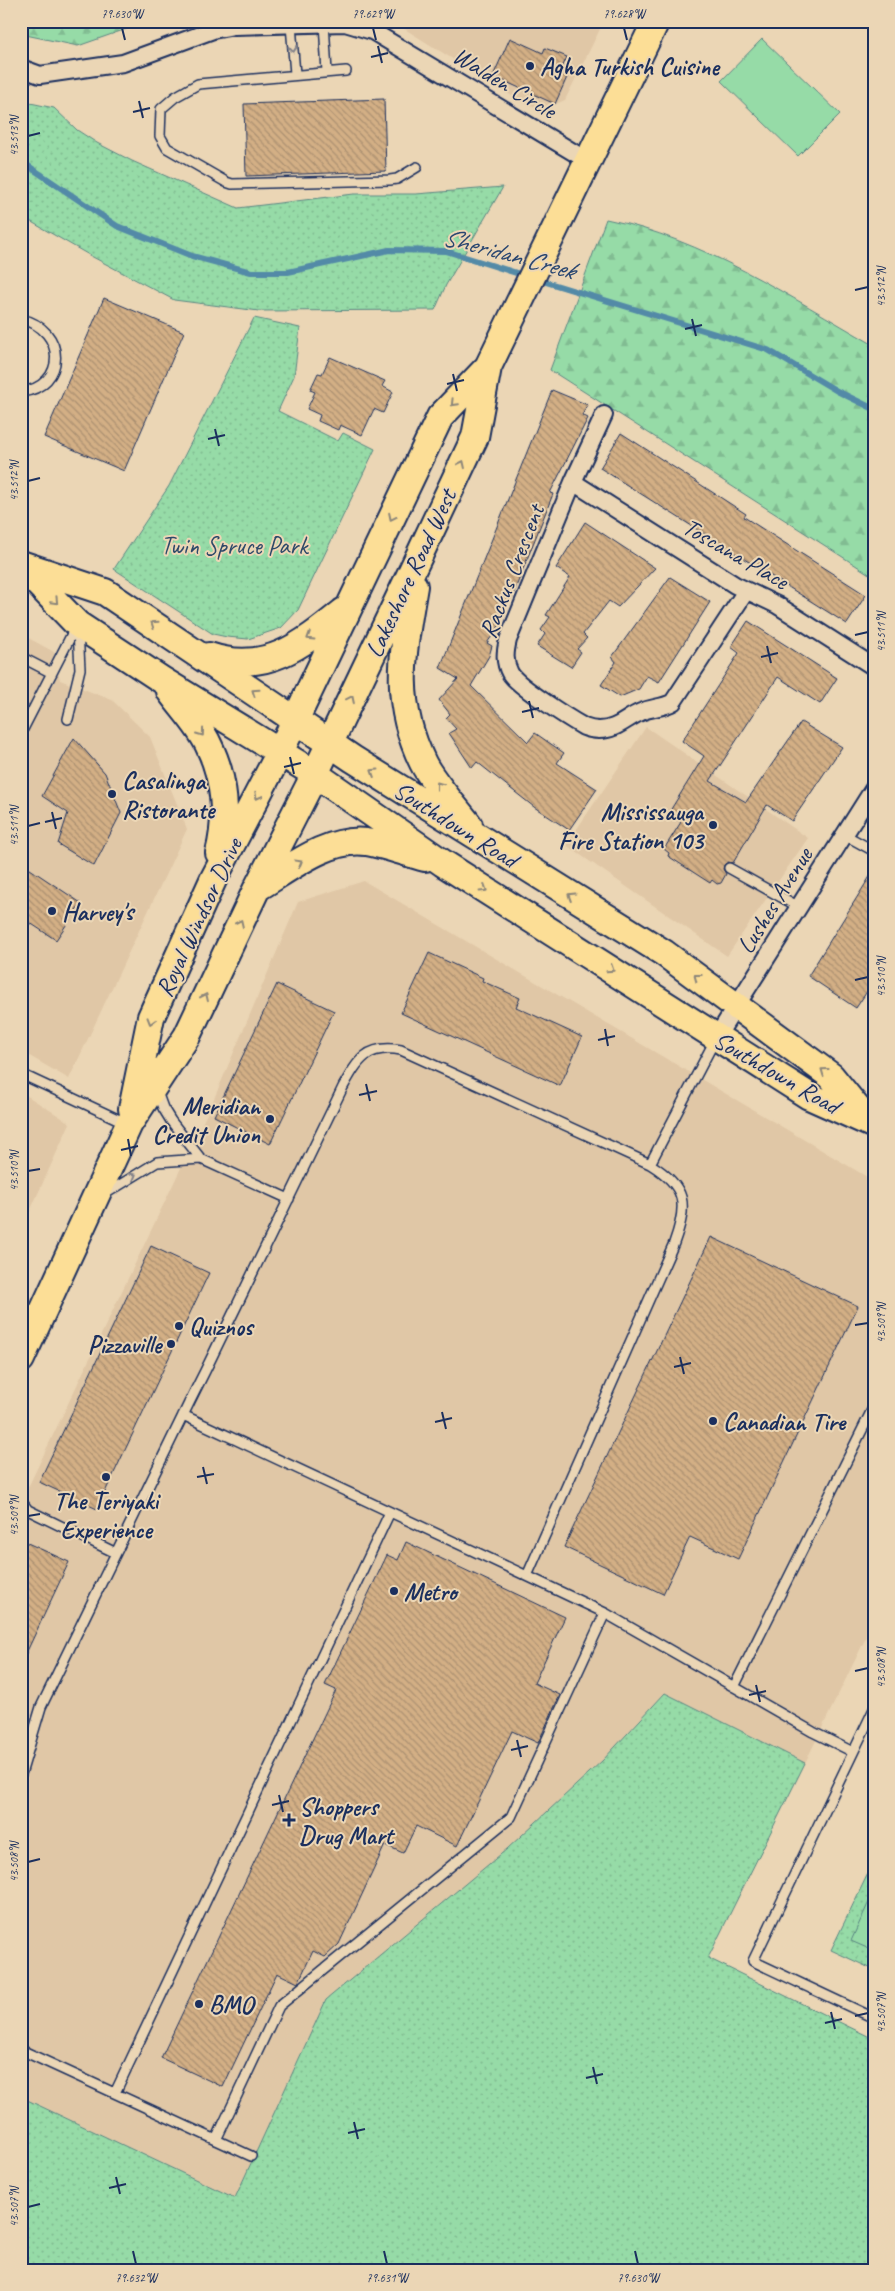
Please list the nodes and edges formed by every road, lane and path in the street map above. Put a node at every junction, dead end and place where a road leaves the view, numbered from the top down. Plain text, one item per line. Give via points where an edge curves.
1 (656, 21) edge
2 (324, 23) junction
3 (291, 25) junction
4 (21, 68) edge
5 (346, 71) dead end
6 (327, 72) junction
7 (295, 74) junction
8 (588, 161) junction
9 (417, 167) dead end
10 (21, 319) edge
11 (488, 367) junction
12 (21, 392) edge
13 (604, 415) dead end
14 (573, 482) junction
15 (419, 556) junction
16 (21, 565) edge
17 (746, 591) junction
18 (349, 607) junction
19 (77, 624) junction
20 (195, 652) junction
21 (21, 657) edge
22 (874, 667) edge
23 (52, 673) junction
24 (162, 680) junction
25 (68, 719) dead end
26 (295, 720) junction
27 (21, 733) edge
28 (330, 743) junction
29 (280, 752) junction
30 (315, 774) junction
31 (874, 788) edge
32 (845, 835) junction
33 (478, 838) junction
34 (874, 851) edge
35 (443, 863) junction
36 (730, 868) dead end
37 (213, 880) junction
38 (257, 888) junction
39 (799, 907) junction
40 (736, 1006) junction
41 (716, 1038) junction
42 (21, 1074) edge
43 (155, 1085) junction
44 (870, 1123) edge
45 (129, 1124) junction
46 (201, 1159) junction
47 (650, 1164) junction
48 (289, 1199) junction
49 (93, 1202) junction
50 (31, 1311) edge
51 (21, 1359) edge
52 (874, 1406) edge
53 (183, 1415) junction
54 (21, 1502) edge
55 (25, 1510) edge
56 (390, 1512) junction
57 (116, 1553) junction
58 (527, 1576) junction
59 (606, 1613) junction
60 (734, 1687) junction
61 (874, 1709) edge
62 (853, 1752) junction
63 (21, 1774) edge
64 (874, 2018) edge
65 (21, 2050) edge
66 (114, 2093) junction
67 (216, 2140) junction
68 (252, 2156) dead end

1 - 8 main road, Lakeshore Road West
2 - 3 street, Walden Circle
2 - 6 lane
2 - 8 street, Walden Circle via 352,24 372,31
3 - 4 street, Walden Circle via 221,28 124,63 40,75
3 -> 7 lane
5 - 6 lane
6 - 7 lane
7 - 9 lane via 198,84 161,109 160,136 167,148 232,184 390,180
8 - 11 main road, Lakeshore Road West
10 - 12 lane via 45,329 56,352 50,376 41,386
15 -> 11 main road, Lakeshore Road West via 475,437
11 -> 18 main road, Lakeshore Road West via 440,417
13 - 14 street, Rackus Crescent
14 - 17 street, Toscana Place
14 - 17 street, Rackus Crescent via 505,654 508,669 515,680 585,727 614,728 641,712 673,702
28 -> 15 main road, Lakeshore Road West
33 -> 15 main road via 423,764 404,710 402,656
16 -> 19 main road, Southdown Road
20 -> 16 main road, Southdown Road via 105,592
17 - 22 street, Toscana Place via 777,606
18 -> 20 main road via 315,634 282,654 255,662 229,663
18 - 26 main road, Lakeshore Road West
19 - 23 lane
19 - 24 main road, Southdown Road
19 - 25 lane via 80,670
26 -> 20 main road, Southdown Road
21 - 23 lane
23 - 27 lane
24 - 29 main road, Southdown Road
24 -> 37 main road via 208,742 215,760 226,805
26 - 28 main road, Southdown Road
26 - 29 main road, Royal Windsor Drive
28 - 30 main road, Lakeshore Road West
33 -> 28 main road, Southdown Road
29 - 30 main road, Southdown Road
29 -> 37 main road, Royal Windsor Drive
30 - 35 main road, Southdown Road
30 - 38 main road, Royal Windsor Drive
31 - 32 street, Lushes Avenue
32 - 34 lane
32 - 39 street, Lushes Avenue
40 -> 33 main road, Southdown Road via 664,953
38 -> 35 main road via 322,851 341,844 365,842
35 -> 41 main road, Southdown Road
36 - 39 lane
37 -> 45 main road, Royal Windsor Drive via 151,1017
43 -> 38 main road, Royal Windsor Drive via 187,1036
39 - 40 street, Lushes Avenue
40 - 41 street, Lushes Avenue
44 -> 40 main road, Southdown Road via 831,1076
41 - 44 main road, Southdown Road via 809,1096
41 - 47 lane
42 - 45 lane
43 - 45 main road, Royal Windsor Drive
43 - 46 lane via 163,1108
45 - 49 main road, Royal Windsor Drive
46 - 48 lane
49 -> 46 lane via 157,1162
47 - 48 lane via 401,1050 386,1048 368,1053 355,1065
47 - 58 lane via 677,1186 682,1200 682,1219
48 - 53 lane
49 - 50 main road, Royal Windsor Drive
50 - 51 main road, Royal Windsor Drive
52 - 60 lane
53 - 56 lane
53 - 57 lane
54 - 55 lane
55 - 57 lane
56 - 58 lane
56 - 66 lane
57 - 63 lane via 41,1707
58 - 59 lane
59 - 60 lane
59 - 67 lane via 511,1817 279,2006
60 - 62 lane
61 - 62 lane
62 - 64 lane via 753,1961
65 - 66 lane
66 - 67 lane
67 - 68 lane

